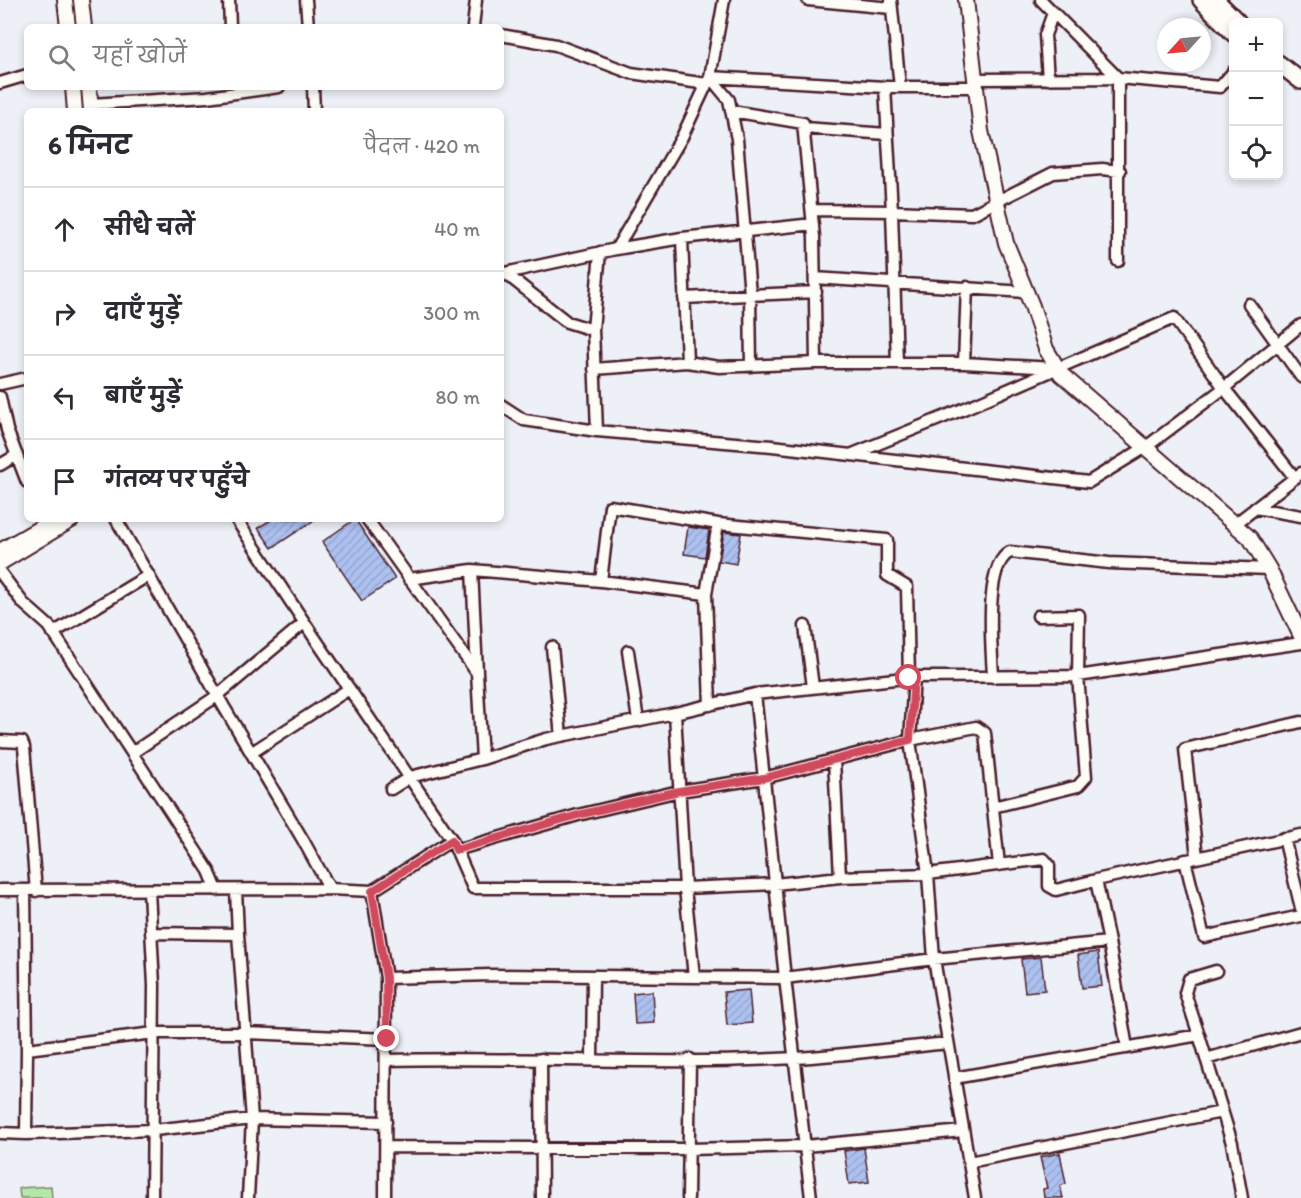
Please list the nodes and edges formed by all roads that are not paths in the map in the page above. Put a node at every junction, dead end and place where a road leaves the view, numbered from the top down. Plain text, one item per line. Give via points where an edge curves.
1 (65, 0) edge
2 (81, 0) edge
3 (229, 0) edge
4 (306, 0) edge
5 (476, 0) edge
6 (724, 0) edge
7 (808, 0) edge
8 (966, 0) edge
9 (1041, 0) edge
10 (1201, 0) edge
11 (1216, 0) edge
12 (891, 4) edge
13 (1053, 13) junction
14 (1234, 18) edge
15 (68, 24) edge
16 (84, 24) edge
17 (230, 24) edge
18 (308, 24) edge
19 (473, 24) edge
20 (1229, 30) edge
21 (504, 36) edge
22 (1283, 67) edge
23 (1232, 72) edge
24 (24, 76) edge
25 (1118, 78) junction
26 (1048, 79) junction
27 (708, 81) junction
28 (1301, 81) edge
29 (0, 83) edge
30 (975, 83) junction
31 (885, 87) junction
32 (900, 87) junction
33 (73, 90) edge
34 (89, 90) edge
35 (234, 90) edge
36 (313, 90) edge
37 (90, 107) edge
38 (75, 108) edge
39 (314, 108) edge
40 (732, 111) junction
41 (804, 128) junction
42 (887, 134) junction
43 (1120, 171) junction
44 (996, 201) junction
45 (812, 210) junction
46 (892, 211) junction
47 (813, 224) junction
48 (745, 231) junction
49 (682, 238) junction
50 (616, 249) junction
51 (600, 252) junction
52 (1118, 261) dead end
53 (504, 274) edge
54 (504, 275) edge
55 (815, 278) junction
56 (893, 283) junction
57 (967, 287) junction
58 (816, 292) junction
59 (1026, 292) junction
60 (750, 294) junction
61 (684, 298) junction
62 (1249, 304) dead end
63 (1301, 325) edge
64 (593, 330) junction
65 (1276, 345) junction
66 (687, 362) junction
67 (816, 363) junction
68 (897, 363) junction
69 (964, 363) junction
70 (751, 366) junction
71 (1057, 368) junction
72 (594, 369) junction
73 (1301, 377) edge
74 (24, 379) edge
75 (0, 384) edge
76 (1224, 388) junction
77 (0, 397) edge
78 (504, 407) edge
79 (597, 431) junction
80 (1146, 447) junction
81 (16, 455) junction
82 (850, 455) junction
83 (0, 465) edge
84 (24, 475) edge
85 (1298, 475) edge
86 (1255, 508) junction
87 (1301, 516) edge
88 (45, 522) edge
89 (68, 522) edge
90 (118, 522) edge
91 (238, 522) edge
92 (369, 522) edge
93 (718, 524) junction
94 (1235, 524) junction
95 (0, 551) edge
96 (0, 563) edge
97 (1269, 569) junction
98 (472, 570) junction
99 (0, 572) edge
100 (149, 576) junction
101 (409, 579) junction
102 (601, 581) junction
103 (706, 594) junction
104 (1038, 616) dead end
105 (304, 623) junction
106 (805, 626) dead end
107 (53, 633) junction
108 (1301, 636) edge
109 (1301, 643) edge
110 (552, 647) dead end
111 (628, 651) dead end
112 (477, 673) junction
113 (1078, 676) junction
114 (911, 677) junction
115 (993, 677) junction
116 (813, 687) junction
117 (349, 689) junction
118 (755, 694) junction
119 (217, 696) junction
120 (710, 705) junction
121 (675, 714) junction
122 (638, 721) junction
123 (1301, 722) edge
124 (561, 736) junction
125 (910, 740) junction
126 (0, 741) edge
127 (132, 753) junction
128 (251, 753) junction
129 (482, 759) junction
130 (834, 760) junction
131 (410, 777) junction
132 (764, 778) junction
133 (391, 789) dead end
134 (679, 791) junction
135 (993, 807) junction
136 (1301, 835) edge
137 (1284, 838) junction
138 (454, 845) junction
139 (1197, 857) junction
140 (1185, 860) junction
141 (999, 865) junction
142 (928, 874) junction
143 (840, 877) junction
144 (1096, 880) junction
145 (775, 884) junction
146 (685, 888) junction
147 (330, 889) junction
148 (0, 890) edge
149 (30, 890) junction
150 (217, 890) junction
151 (236, 890) junction
152 (149, 891) junction
153 (372, 891) junction
154 (1301, 908) edge
155 (1301, 916) edge
156 (152, 933) junction
157 (238, 934) junction
158 (1110, 942) junction
159 (934, 959) junction
160 (1216, 971) dead end
161 (593, 976) junction
162 (694, 977) junction
163 (386, 978) junction
164 (785, 978) junction
165 (1301, 1032) edge
166 (246, 1033) junction
167 (154, 1034) junction
168 (1199, 1035) junction
169 (387, 1039) junction
170 (948, 1043) junction
171 (1127, 1048) junction
172 (27, 1049) junction
173 (794, 1058) junction
174 (541, 1059) junction
175 (690, 1059) junction
176 (1206, 1059) junction
177 (386, 1060) junction
178 (592, 1060) junction
179 (954, 1078) junction
180 (1222, 1112) junction
181 (252, 1119) junction
182 (387, 1122) junction
183 (154, 1130) junction
184 (963, 1131) junction
185 (0, 1133) edge
186 (26, 1134) junction
187 (805, 1146) junction
188 (386, 1147) junction
189 (542, 1148) junction
190 (689, 1149) junction
191 (969, 1162) junction
192 (152, 1198) edge
193 (248, 1198) edge
194 (385, 1198) edge
195 (542, 1198) edge
196 (688, 1198) edge
197 (811, 1198) edge
198 (975, 1198) edge
199 (1242, 1198) edge

1 - 15 street
2 - 16 street
3 - 17 street
4 - 18 street
5 - 19 street
6 - 27 street
7 - 12 street
8 - 30 street
9 - 13 street
10 - 20 main road
11 - 14 main road
12 - 32 street
13 - 25 street
13 - 26 street via 1045,35
21 - 27 street via 556,45 631,73
22 - 28 main road
23 - 25 street via 1220,87
24 - 29 street
25 - 26 street
25 - 43 street
26 - 30 street
27 - 31 street
27 - 40 street via 729,100
27 - 50 street via 682,137
30 - 32 street
30 - 44 street
31 - 32 street
31 - 42 street
33 - 38 street
34 - 37 street
35 - 37 street via 207,97
36 - 39 street
40 - 41 street via 803,123
40 - 48 street
41 - 42 street
41 - 45 street
42 - 46 street
43 - 44 street via 1053,173
43 - 52 street
44 - 46 street via 972,214
44 - 59 street via 1006,243
45 - 46 street
45 - 47 street
46 - 56 street
47 - 48 street
47 - 55 street
48 - 49 street
48 - 60 street
49 - 50 street
49 - 61 street
50 - 51 street
51 - 53 street
51 - 64 street
54 - 64 street via 567,322
55 - 56 street
55 - 58 street
56 - 57 street
56 - 68 street
57 - 59 street
57 - 69 street
58 - 60 street
58 - 67 street
59 - 71 street via 1046,349
60 - 61 street
60 - 70 street
61 - 66 street
62 - 65 street
63 - 65 street
64 - 72 street
65 - 73 street
65 - 76 street
66 - 70 street
66 - 72 street
67 - 68 street
67 - 70 street
68 - 69 street
69 - 71 street
71 - 76 street via 1174,318
71 - 80 street
71 - 82 street
72 - 79 street
74 - 75 street
76 - 80 street
76 - 85 street
77 - 81 street
78 - 79 street via 524,420
79 - 82 street
80 - 82 street via 1089,482
80 - 94 street
81 - 83 street
81 - 84 street
85 - 86 street
86 - 87 street
86 - 94 street
88 - 95 street
89 - 96 street
90 - 100 street
91 - 105 street
92 - 101 street
93 - 102 street via 610,506
93 - 103 street
93 - 114 street via 887,540 887,575 907,586
94 - 97 street via 1250,538
97 - 108 street
97 - 115 street via 1109,563 1010,552 999,561 991,594
98 - 101 street
98 - 102 street
98 - 112 street
99 - 107 street
100 - 107 street
100 - 119 street
101 - 112 street
102 - 103 street
103 - 120 street
104 - 113 street via 1079,615
105 - 117 street
105 - 119 street
106 - 116 street
107 - 127 street
109 - 113 street
110 - 124 street
111 - 122 street
112 - 129 street
113 - 115 street
113 - 135 street via 1086,777 1078,786
114 - 115 street
114 - 116 street
114 - 125 street
116 - 118 street
117 - 128 street
117 - 131 street
118 - 120 street
118 - 132 street
119 - 127 street
119 - 128 street
120 - 121 street
121 - 122 street
121 - 134 street
122 - 124 street
123 - 139 street via 1185,749
124 - 129 street
125 - 130 street
125 - 135 street via 976,727 985,733
125 - 142 street
126 - 149 street via 22,742 24,747
127 - 150 street via 209,871
128 - 147 street
129 - 131 street
130 - 132 street
130 - 143 street
131 - 133 street
131 - 138 street
132 - 134 street
132 - 145 street
134 - 138 street
134 - 146 street
135 - 141 street
136 - 137 street
137 - 139 street
137 - 154 street
138 - 146 street via 473,888
138 - 153 street
139 - 140 street
140 - 144 street
140 - 155 street via 1204,937
141 - 142 street
141 - 144 street via 1044,859 1049,865 1049,886 1056,890
142 - 143 street
142 - 159 street
143 - 145 street
144 - 158 street
145 - 146 street
145 - 164 street
146 - 162 street
147 - 151 street
147 - 153 street
148 - 149 street
149 - 152 street
149 - 172 street
150 - 151 street
150 - 152 street
151 - 157 street
152 - 156 street
153 - 163 street
156 - 157 street
156 - 167 street
157 - 166 street
158 - 159 street
158 - 171 street
159 - 164 street
159 - 170 street
160 - 168 street via 1189,979 1185,993
161 - 162 street
161 - 163 street
161 - 178 street
162 - 164 street
163 - 169 street
164 - 173 street
165 - 176 street
166 - 167 street
166 - 169 street
166 - 181 street
167 - 172 street
167 - 183 street
168 - 171 street
168 - 176 street
169 - 177 street
170 - 173 street
170 - 179 street
171 - 179 street
172 - 186 street
173 - 175 street
173 - 187 street
174 - 177 street
174 - 178 street
174 - 189 street
175 - 178 street
175 - 190 street
176 - 180 street
177 - 182 street
179 - 184 street
180 - 191 street
180 - 199 street
181 - 182 street
181 - 183 street
181 - 193 street
182 - 188 street
183 - 186 street
183 - 192 street
184 - 187 street
184 - 191 street
185 - 186 street
187 - 190 street
187 - 197 street
188 - 189 street
188 - 194 street
189 - 190 street
189 - 195 street
190 - 196 street
191 - 198 street

